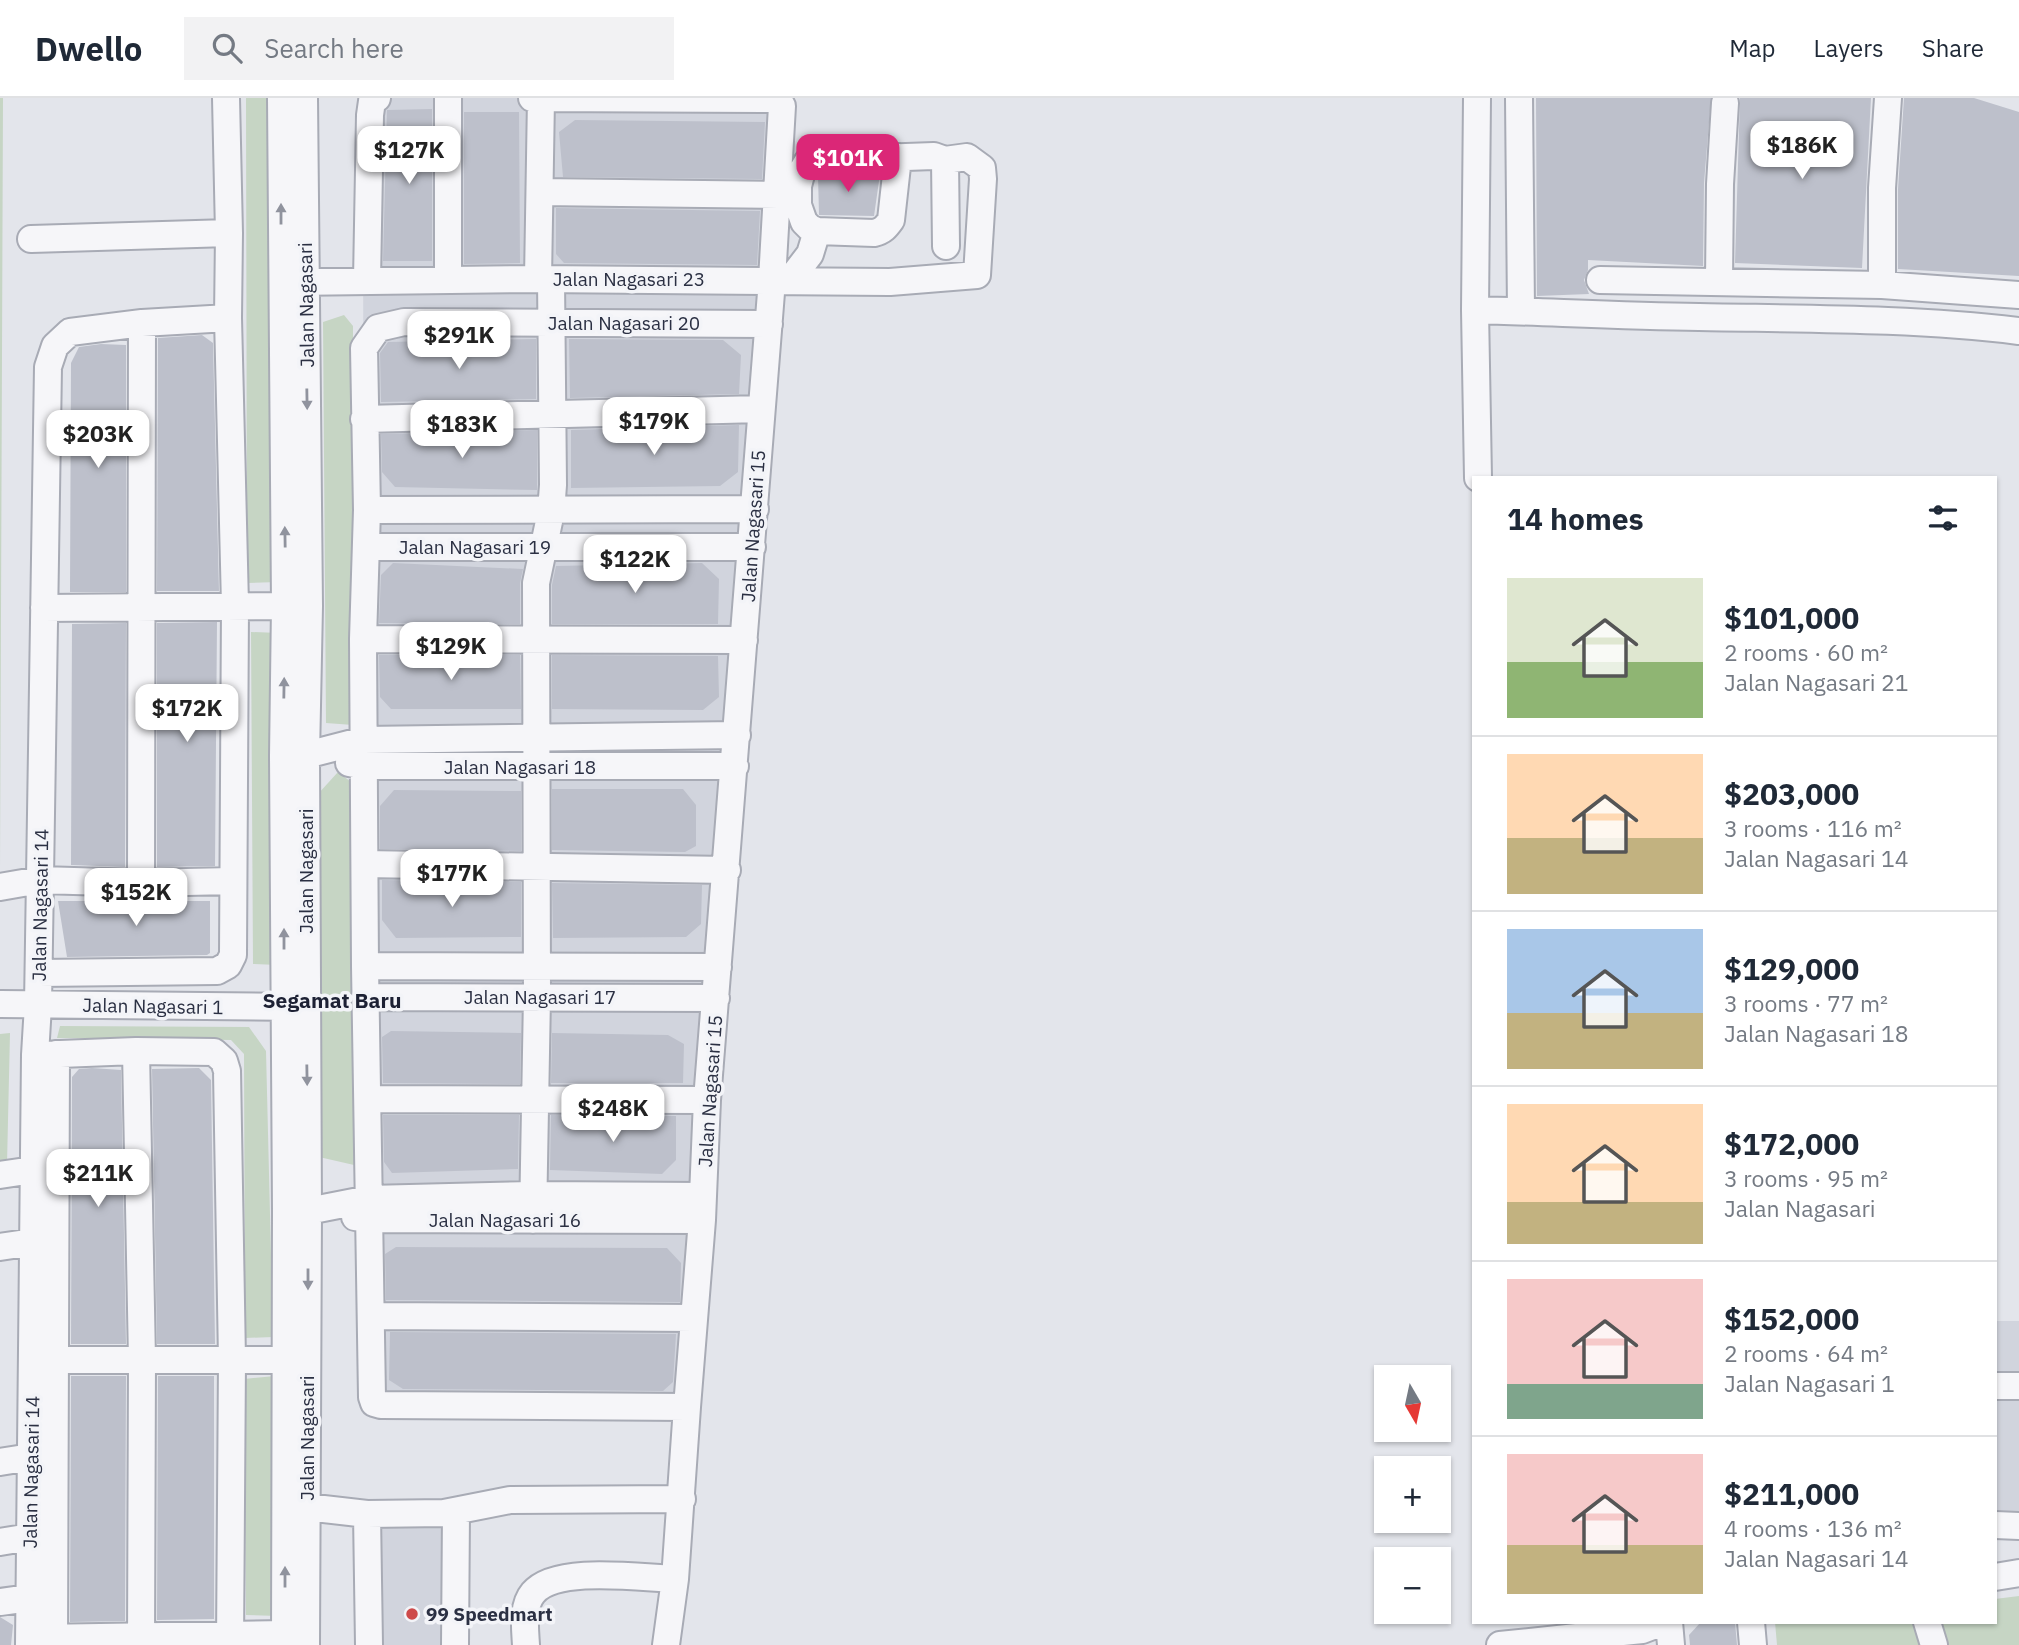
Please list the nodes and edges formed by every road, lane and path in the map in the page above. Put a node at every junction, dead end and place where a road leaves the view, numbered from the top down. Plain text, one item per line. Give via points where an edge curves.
1 (226, 98) edge
2 (281, 98) edge
3 (304, 98) edge
4 (377, 98) edge
5 (448, 98) edge
6 (532, 98) edge
7 (541, 98) edge
8 (1477, 98) edge
9 (1519, 98) edge
10 (1888, 98) edge
11 (1725, 103) dead end
12 (898, 157) junction
13 (945, 160) junction
14 (540, 192) junction
15 (778, 195) junction
16 (817, 231) junction
17 (229, 233) junction
18 (31, 239) dead end
19 (946, 246) dead end
20 (367, 279) junction
21 (448, 279) junction
22 (545, 279) junction
23 (781, 280) junction
24 (1600, 280) dead end
25 (1719, 281) junction
26 (294, 282) junction
27 (1882, 285) junction
28 (2019, 295) edge
29 (1475, 310) junction
30 (1521, 312) junction
31 (228, 318) junction
32 (142, 323) junction
33 (551, 323) junction
34 (769, 324) junction
35 (2019, 331) edge
36 (761, 409) junction
37 (554, 414) junction
38 (364, 419) junction
39 (1478, 476) edge
40 (755, 509) junction
41 (366, 510) junction
42 (551, 512) junction
43 (366, 547) junction
44 (544, 547) junction
45 (752, 547) junction
46 (235, 605) junction
47 (141, 606) junction
48 (297, 606) junction
49 (44, 608) junction
50 (363, 639) junction
51 (536, 639) junction
52 (744, 640) junction
53 (737, 735) junction
54 (536, 736) junction
55 (364, 740) junction
56 (295, 756) junction
57 (365, 766) junction
58 (735, 766) junction
59 (536, 767) junction
60 (365, 864) junction
61 (535, 867) junction
62 (727, 870) junction
63 (40, 880) junction
64 (232, 881) junction
65 (141, 883) junction
66 (0, 887) edge
67 (365, 966) junction
68 (536, 966) junction
69 (719, 967) junction
70 (39, 973) junction
71 (537, 996) junction
72 (365, 997) junction
73 (716, 998) junction
74 (0, 1004) edge
75 (38, 1005) junction
76 (295, 1007) junction
77 (136, 1051) junction
78 (45, 1054) junction
79 (534, 1098) junction
80 (368, 1099) junction
81 (707, 1100) junction
82 (33, 1170) junction
83 (0, 1175) edge
84 (533, 1207) junction
85 (703, 1208) junction
86 (370, 1209) junction
87 (297, 1211) junction
88 (33, 1242) junction
89 (0, 1247) edge
90 (371, 1317) junction
91 (694, 1318) junction
92 (44, 1360) junction
93 (142, 1360) junction
94 (232, 1360) junction
95 (297, 1360) junction
96 (1997, 1385) edge
97 (2019, 1386) edge
98 (687, 1407) junction
99 (31, 1457) junction
100 (0, 1462) edge
101 (682, 1499) junction
102 (306, 1507) junction
103 (456, 1512) junction
104 (367, 1514) junction
105 (1997, 1525) edge
106 (2019, 1526) edge
107 (30, 1537) junction
108 (0, 1542) edge
109 (2019, 1573) edge
110 (1997, 1577) edge
111 (675, 1579) junction
112 (29, 1598) junction
113 (0, 1602) edge
114 (1658, 1624) edge
115 (1669, 1624) edge
116 (1751, 1624) edge
117 (1928, 1624) edge
118 (230, 1639) edge
119 (41, 1641) edge
120 (141, 1641) edge
121 (292, 1641) edge
122 (369, 1645) edge
123 (455, 1645) edge
124 (526, 1645) edge
125 (666, 1645) edge
126 (1500, 1645) edge
127 (1508, 1645) edge
128 (1671, 1645) edge
129 (1753, 1645) edge
130 (1934, 1645) edge

1 - 17 street
26 -> 2 street, Jalan Nagasari
3 - 26 street, Jalan Nagasari
4 - 20 street via 372,101 370,116
5 - 21 street
6 - 7 street
7 - 14 street
7 - 15 street, Jalan Nagasari 15 via 778,100 782,106
8 - 29 street
9 - 30 street
10 - 27 street
11 - 25 street
12 - 13 street
12 - 16 street via 887,226 874,233
12 - 16 street via 828,155 808,161 798,186 798,205 804,222
13 - 19 street
13 - 23 street, Jalan Nagasari 23 via 967,157 982,168 978,275 890,282
14 - 15 street
14 - 22 street
15 - 23 street, Jalan Nagasari 15
16 - 23 street via 810,254
17 - 18 street
17 - 31 street
20 - 21 street, Jalan Nagasari 23
20 - 26 street, Jalan Nagasari 23
21 - 22 street, Jalan Nagasari 23
22 - 23 street, Jalan Nagasari 23
22 - 33 street
23 - 34 street, Jalan Nagasari 15
24 - 25 street
25 - 27 street
26 - 48 street, Jalan Nagasari
27 - 28 street
29 - 30 street
29 - 39 street
30 - 35 street via 1873,320
31 - 32 street, Jalan Nagasari 14
31 - 46 street
32 - 47 street
32 - 49 street, Jalan Nagasari 14 via 70,332 51,355
33 - 34 street, Jalan Nagasari 20
33 - 37 street
33 - 38 street, Jalan Nagasari 20 via 404,322 378,328 364,348
34 - 36 street, Jalan Nagasari 15
36 - 37 street
36 - 40 street, Jalan Nagasari 15
37 - 38 street
37 - 42 street
38 - 41 street
40 - 42 street
40 - 45 street, Jalan Nagasari 15
41 - 42 street
41 - 43 street
42 - 44 street
43 - 44 street, Jalan Nagasari 19
43 - 50 street
44 - 45 street, Jalan Nagasari 19
44 - 51 street via 536,583
45 - 52 street, Jalan Nagasari 15
46 - 47 street
46 - 48 street
46 - 64 street
47 - 49 street
47 - 65 street
48 - 56 street, Jalan Nagasari
49 - 63 street, Jalan Nagasari 14
50 - 51 street
50 - 55 street
51 - 52 street
51 - 54 street
52 - 53 street, Jalan Nagasari 15
53 - 54 street
53 - 58 street, Jalan Nagasari 15
54 - 55 street
54 - 59 street
55 - 56 street
55 - 57 street
56 - 57 street, Jalan Nagasari 18
56 - 76 street, Jalan Nagasari
57 - 59 street, Jalan Nagasari 18
57 - 60 street
58 - 59 street, Jalan Nagasari 18
58 - 62 street, Jalan Nagasari 15
59 - 61 street
60 - 61 street
60 - 67 street
61 - 62 street
61 - 68 street
62 - 69 street, Jalan Nagasari 15
63 - 65 street
63 - 66 street
63 - 70 street, Jalan Nagasari 14
64 - 65 street
64 - 70 street, Jalan Nagasari 1 via 234,947 229,965 217,971
67 - 68 street
67 - 72 street
68 - 69 street
68 - 71 street
69 - 73 street, Jalan Nagasari 15
70 - 75 street, Jalan Nagasari 14
71 - 72 street, Jalan Nagasari 17
71 - 73 street, Jalan Nagasari 17
71 - 79 street
72 - 80 street
73 - 81 street, Jalan Nagasari 15
74 - 75 street, Jalan Nagasari 1
75 - 76 street, Jalan Nagasari 1
75 - 78 street, Jalan Nagasari 14
76 - 87 street, Jalan Nagasari
77 - 78 street
77 - 93 street
77 - 94 street via 214,1052 224,1061
78 - 82 street, Jalan Nagasari 14
78 - 92 street, Jalan Nagasari 14
79 - 80 street
79 - 81 street
79 - 84 street
80 - 86 street
81 - 85 street, Jalan Nagasari 15
82 - 83 street
82 - 88 street, Jalan Nagasari 14
84 - 85 street, Jalan Nagasari 16
84 - 86 street, Jalan Nagasari 16
85 - 91 street, Jalan Nagasari 15
86 - 87 street, Jalan Nagasari 16
86 - 90 street
87 - 95 street, Jalan Nagasari
88 - 89 street
88 - 92 street, Jalan Nagasari 14
90 - 91 street
90 - 98 street via 372,1397 381,1405
91 - 98 street, Jalan Nagasari 15
92 - 93 street
92 - 99 street, Jalan Nagasari 14
92 - 119 street, Jalan Nagasari 14
93 - 94 street
93 - 120 street
94 - 95 street
94 - 118 street
95 - 102 street, Jalan Nagasari
121 -> 95 street, Jalan Nagasari
96 - 97 street
98 - 101 street, Jalan Nagasari 15
99 - 100 street
99 - 107 street, Jalan Nagasari 14
101 - 103 street via 510,1500
101 - 111 street, Jalan Nagasari 15
102 - 104 street
102 - 121 street, Jalan Nagasari
103 - 104 street
103 - 123 street
104 - 122 street
105 - 106 street
107 - 108 street
107 - 112 street, Jalan Nagasari 14
109 - 110 street
111 - 124 street via 589,1576 543,1584 525,1610
111 - 125 street, Jalan Nagasari 15
112 - 113 street
112 - 119 street, Jalan Nagasari 14
114 - 127 street via 1642,1630
115 - 128 street
116 - 129 street
117 - 130 street
118 - 120 street
118 - 121 street
119 - 120 street
126 - 127 street

